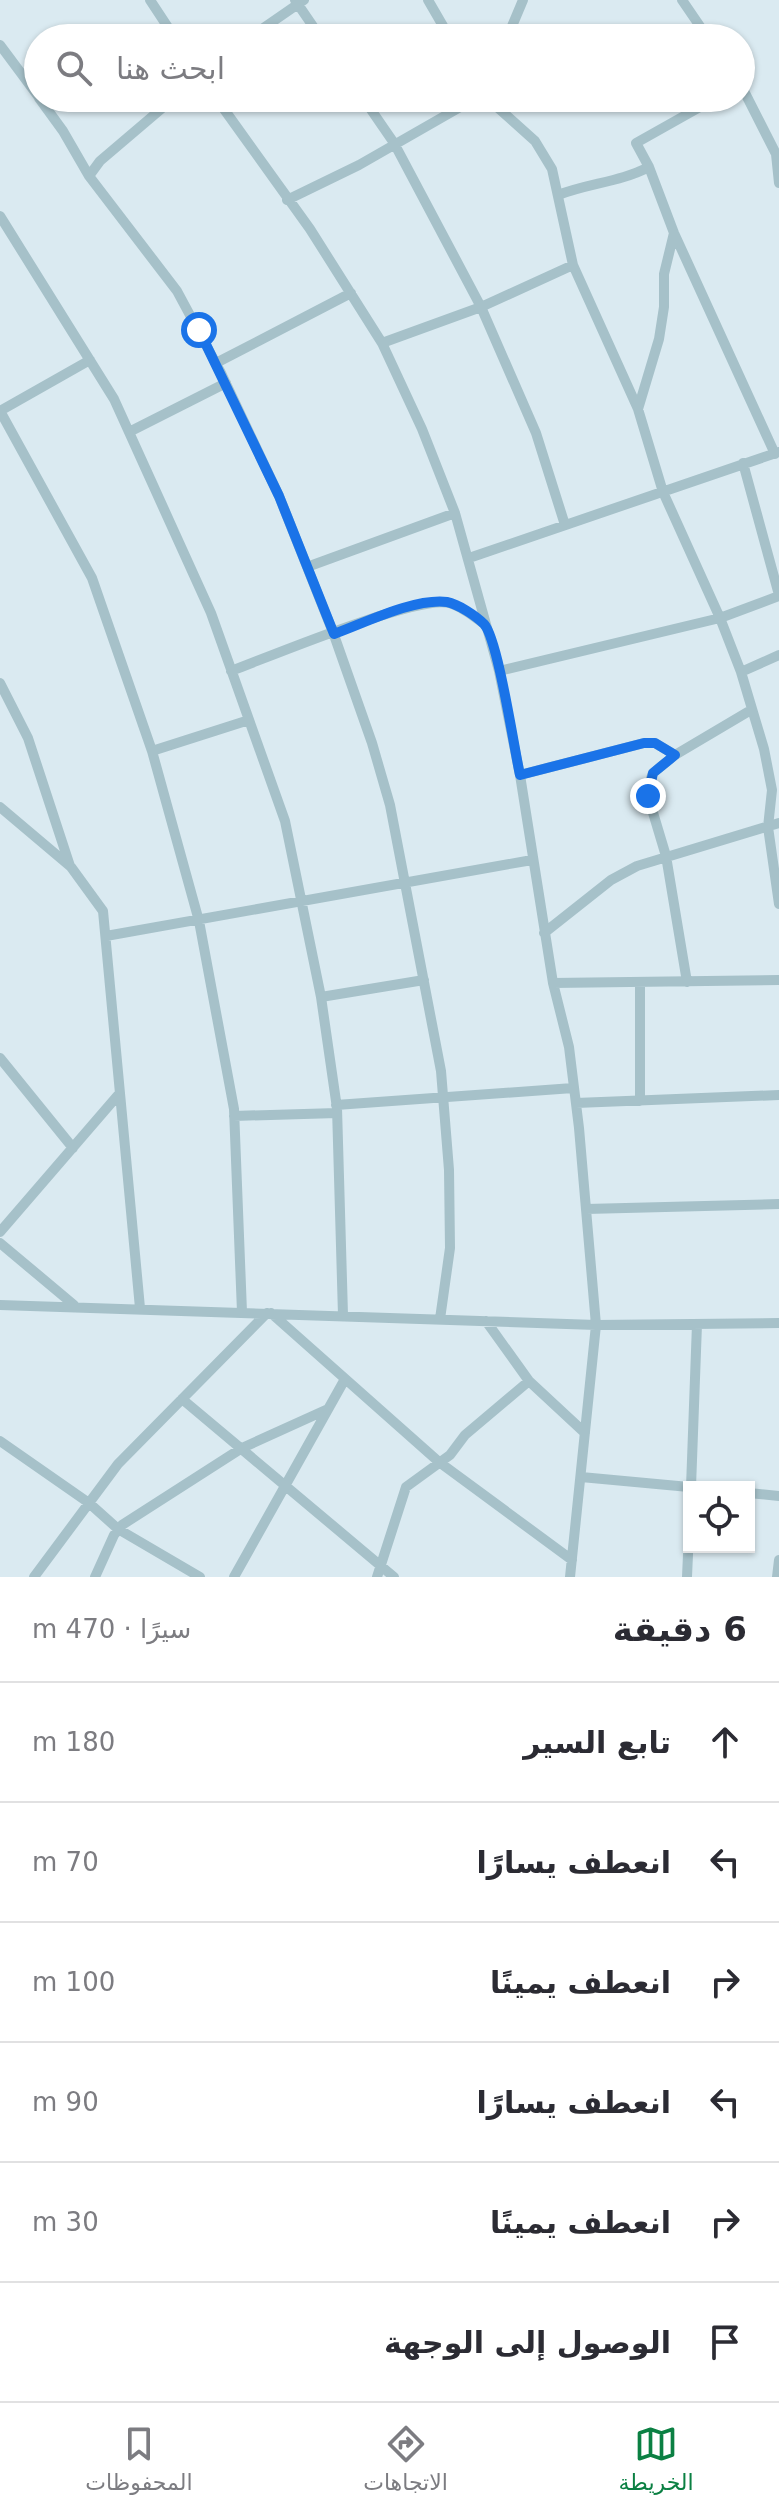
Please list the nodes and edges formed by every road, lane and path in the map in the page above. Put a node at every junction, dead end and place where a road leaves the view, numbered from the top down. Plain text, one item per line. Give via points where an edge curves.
1 (150, 0) edge
2 (428, 0) edge
3 (523, 0) edge
4 (682, 0) edge
5 (299, 1) edge
6 (166, 24) edge
7 (268, 24) edge
8 (313, 24) edge
9 (442, 24) edge
10 (513, 24) edge
11 (698, 24) edge
12 (0, 45) edge
13 (24, 77) edge
14 (755, 110) edge
15 (50, 112) edge
16 (158, 112) edge
17 (226, 112) edge
18 (373, 112) edge
19 (450, 112) edge
20 (503, 112) edge
21 (691, 112) edge
22 (394, 143) junction
23 (778, 152) edge
24 (649, 167) junction
25 (89, 176) junction
26 (779, 183) edge
27 (558, 195) junction
28 (287, 200) junction
29 (0, 216) edge
30 (674, 233) junction
31 (573, 265) junction
32 (351, 293) junction
33 (481, 307) junction
34 (382, 343) junction
35 (90, 360) junction
36 (216, 363) junction
37 (226, 383) junction
38 (638, 409) junction
39 (0, 411) edge
40 (129, 432) junction
41 (777, 453) edge
42 (743, 463) junction
43 (663, 492) junction
44 (455, 513) junction
45 (565, 525) junction
46 (469, 558) junction
47 (307, 567) junction
48 (779, 595) edge
49 (720, 618) junction
50 (486, 625) junction
51 (334, 634) junction
52 (779, 655) edge
53 (231, 671) junction
54 (499, 671) junction
55 (741, 672) junction
56 (0, 683) edge
57 (751, 710) junction
58 (249, 720) junction
59 (152, 751) junction
60 (675, 755) junction
61 (520, 775) junction
62 (0, 807) edge
63 (773, 825) edge
64 (666, 856) junction
65 (532, 860) junction
66 (71, 867) junction
67 (405, 883) junction
68 (301, 902) junction
69 (779, 904) edge
70 (199, 921) junction
71 (544, 933) junction
72 (106, 936) junction
73 (424, 980) junction
74 (779, 980) edge
75 (640, 982) junction
76 (687, 982) junction
77 (553, 983) junction
78 (321, 997) junction
79 (0, 1058) edge
80 (573, 1088) junction
81 (119, 1094) junction
82 (779, 1095) edge
83 (443, 1097) junction
84 (640, 1101) junction
85 (576, 1103) junction
86 (336, 1109) junction
87 (234, 1116) junction
88 (73, 1148) junction
89 (779, 1204) edge
90 (586, 1209) junction
91 (0, 1232) edge
92 (0, 1243) edge
93 (0, 1305) edge
94 (74, 1305) junction
95 (140, 1308) junction
96 (242, 1312) junction
97 (269, 1313) junction
98 (343, 1315) junction
99 (440, 1319) junction
100 (486, 1321) junction
101 (779, 1323) edge
102 (697, 1324) junction
103 (596, 1325) junction
104 (345, 1379) junction
105 (529, 1381) junction
106 (182, 1399) junction
107 (328, 1409) junction
108 (585, 1433) junction
109 (0, 1441) edge
110 (242, 1448) junction
111 (439, 1462) junction
112 (581, 1477) junction
113 (690, 1481) edge
114 (285, 1485) junction
115 (683, 1486) edge
116 (755, 1494) edge
117 (779, 1496) edge
118 (89, 1503) junction
119 (118, 1529) junction
120 (688, 1553) edge
121 (572, 1560) junction
122 (779, 1560) edge
123 (380, 1565) junction
124 (34, 1577) edge
125 (95, 1577) edge
126 (200, 1577) edge
127 (234, 1577) edge
128 (377, 1577) edge
129 (394, 1577) edge
130 (570, 1577) edge
131 (687, 1577) edge
132 (777, 1577) edge

1 - 6 street
2 - 9 street
3 - 10 street
4 - 11 street
5 - 7 street
5 - 8 street
12 - 13 street
14 - 23 street
15 - 25 street
16 - 25 street
17 - 28 street
18 - 22 street
19 - 22 street
20 - 27 street via 535,141 552,169
21 - 24 street via 636,143
22 - 28 street
22 - 33 street
23 - 26 street
24 - 27 street via 631,177
24 - 30 street
25 - 36 street via 177,291
27 - 31 street
28 - 32 street
29 - 35 street
30 - 38 street via 664,274 659,339
30 - 41 street
31 - 33 street
31 - 38 street
32 - 34 street
32 - 36 street
33 - 34 street
33 - 45 street via 536,433
34 - 44 street
35 - 39 street
35 - 40 street
36 - 37 street
37 - 40 street
37 - 47 street
38 - 43 street
39 - 59 street via 92,578
40 - 53 street via 211,613
41 - 42 street
42 - 43 street
42 - 48 street
43 - 45 street
43 - 49 street
44 - 46 street
44 - 47 street
45 - 46 street
46 - 50 street
47 - 51 street
48 - 49 street
49 - 54 street
49 - 55 street
50 - 51 street via 447,602 409,606
50 - 54 street
51 - 53 street
51 - 67 street via 390,805
52 - 55 street
53 - 58 street
54 - 61 street
55 - 57 street
56 - 66 street via 28,738
57 - 60 street
57 - 63 street via 772,790
58 - 59 street
58 - 68 street via 285,821
59 - 70 street
60 - 61 street via 644,743
60 - 64 street via 653,773 648,796
61 - 65 street
62 - 66 street
63 - 64 street
63 - 69 street
64 - 71 street via 611,880
64 - 76 street
65 - 67 street
65 - 71 street
66 - 72 street via 103,911
67 - 68 street
67 - 73 street
68 - 70 street
68 - 78 street
70 - 72 street
70 - 87 street
71 - 77 street
72 - 81 street
73 - 78 street
73 - 83 street
74 - 76 street
75 - 76 street
75 - 77 street
75 - 84 street
77 - 80 street
78 - 86 street
79 - 88 street
80 - 83 street
80 - 85 street
81 - 88 street
81 - 95 street
82 - 84 street
83 - 86 street
83 - 99 street via 450,1248
84 - 85 street
85 - 90 street
86 - 87 street
86 - 98 street
87 - 96 street
88 - 91 street
89 - 90 street
90 - 103 street
92 - 94 street
93 - 94 street
94 - 95 street
95 - 96 street
96 - 97 street
97 - 98 street
97 - 104 street
97 - 106 street
98 - 99 street
99 - 100 street
100 - 103 street
100 - 105 street
101 - 102 street
102 - 103 street
102 - 113 street
103 - 108 street
104 - 107 street
104 - 111 street
105 - 108 street
105 - 111 street
106 - 110 street
106 - 118 street via 118,1464
107 - 110 street
107 - 114 street
108 - 112 street
109 - 118 street
110 - 114 street
110 - 119 street
111 - 121 street
111 - 123 street via 406,1487
112 - 115 street
112 - 121 street
114 - 123 street
114 - 127 street
116 - 117 street
118 - 119 street
118 - 124 street
119 - 125 street
119 - 126 street
120 - 131 street
121 - 130 street
122 - 132 street
123 - 128 street
123 - 129 street

